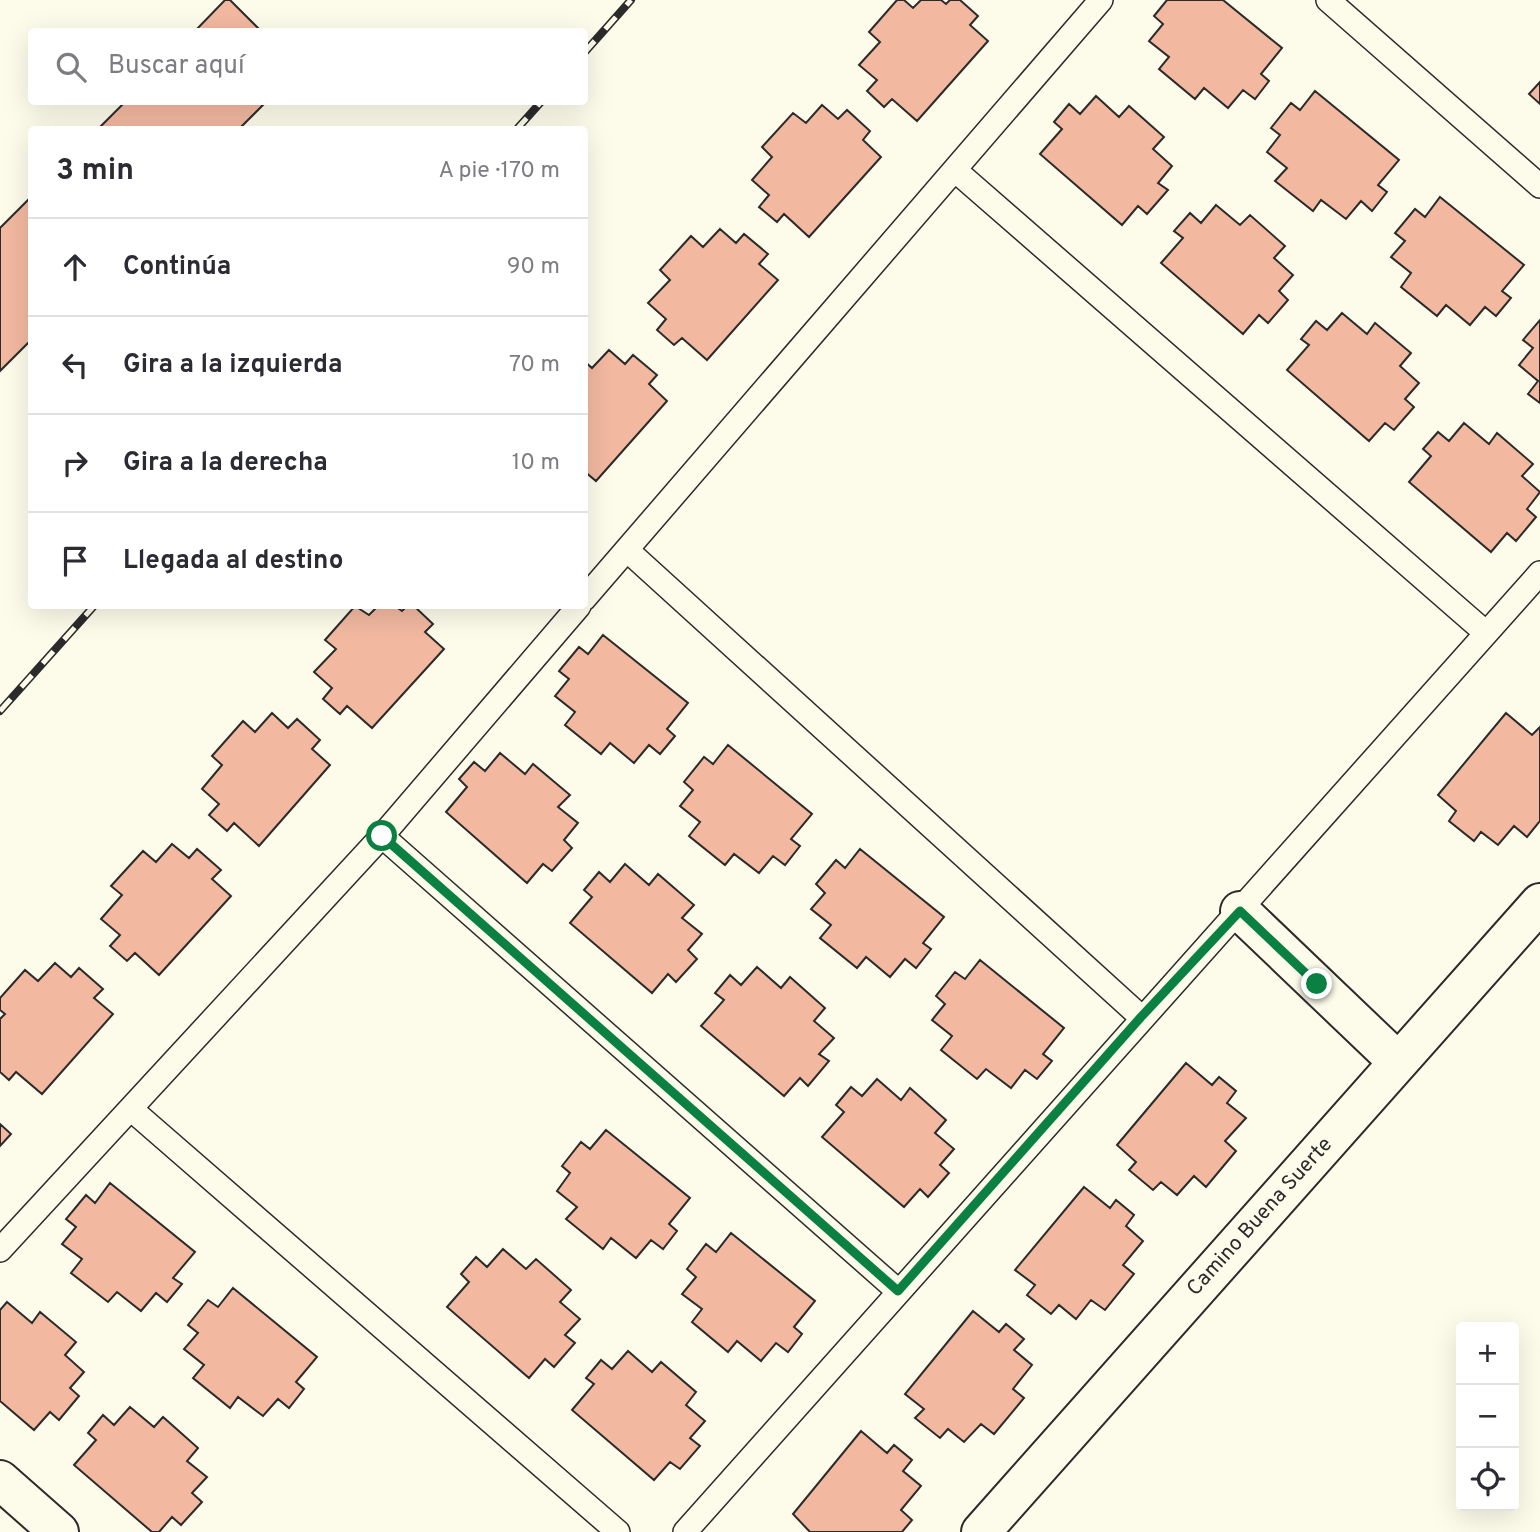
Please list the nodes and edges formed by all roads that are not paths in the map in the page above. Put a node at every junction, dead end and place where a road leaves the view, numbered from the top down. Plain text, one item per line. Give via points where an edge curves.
1 (1101, 0) edge
2 (1328, 0) edge
3 (956, 171) junction
4 (1540, 186) edge
5 (626, 551) junction
6 (1540, 573) edge
7 (588, 595) edge
8 (576, 609) edge
9 (1486, 633) junction
10 (382, 836) junction
11 (1540, 902) edge
12 (1240, 911) junction
13 (1141, 1017) junction
14 (1397, 1061) junction
15 (132, 1110) junction
16 (0, 1250) edge
17 (898, 1291) junction
18 (0, 1480) edge
19 (59, 1532) edge
20 (618, 1532) edge
21 (685, 1532) edge
22 (981, 1532) edge

1 - 3 lane
2 - 4 lane
3 - 5 lane
3 - 9 lane
5 - 7 lane
5 - 13 lane
6 - 9 lane
8 - 10 lane
9 - 12 lane
10 - 15 lane
10 - 17 lane
11 - 14 street, Camino Buena Suerte
12 - 13 lane
12 - 14 street
13 - 17 lane
14 - 22 street, Camino Buena Suerte
15 - 16 lane
15 - 20 lane
17 - 21 lane
18 - 19 street

